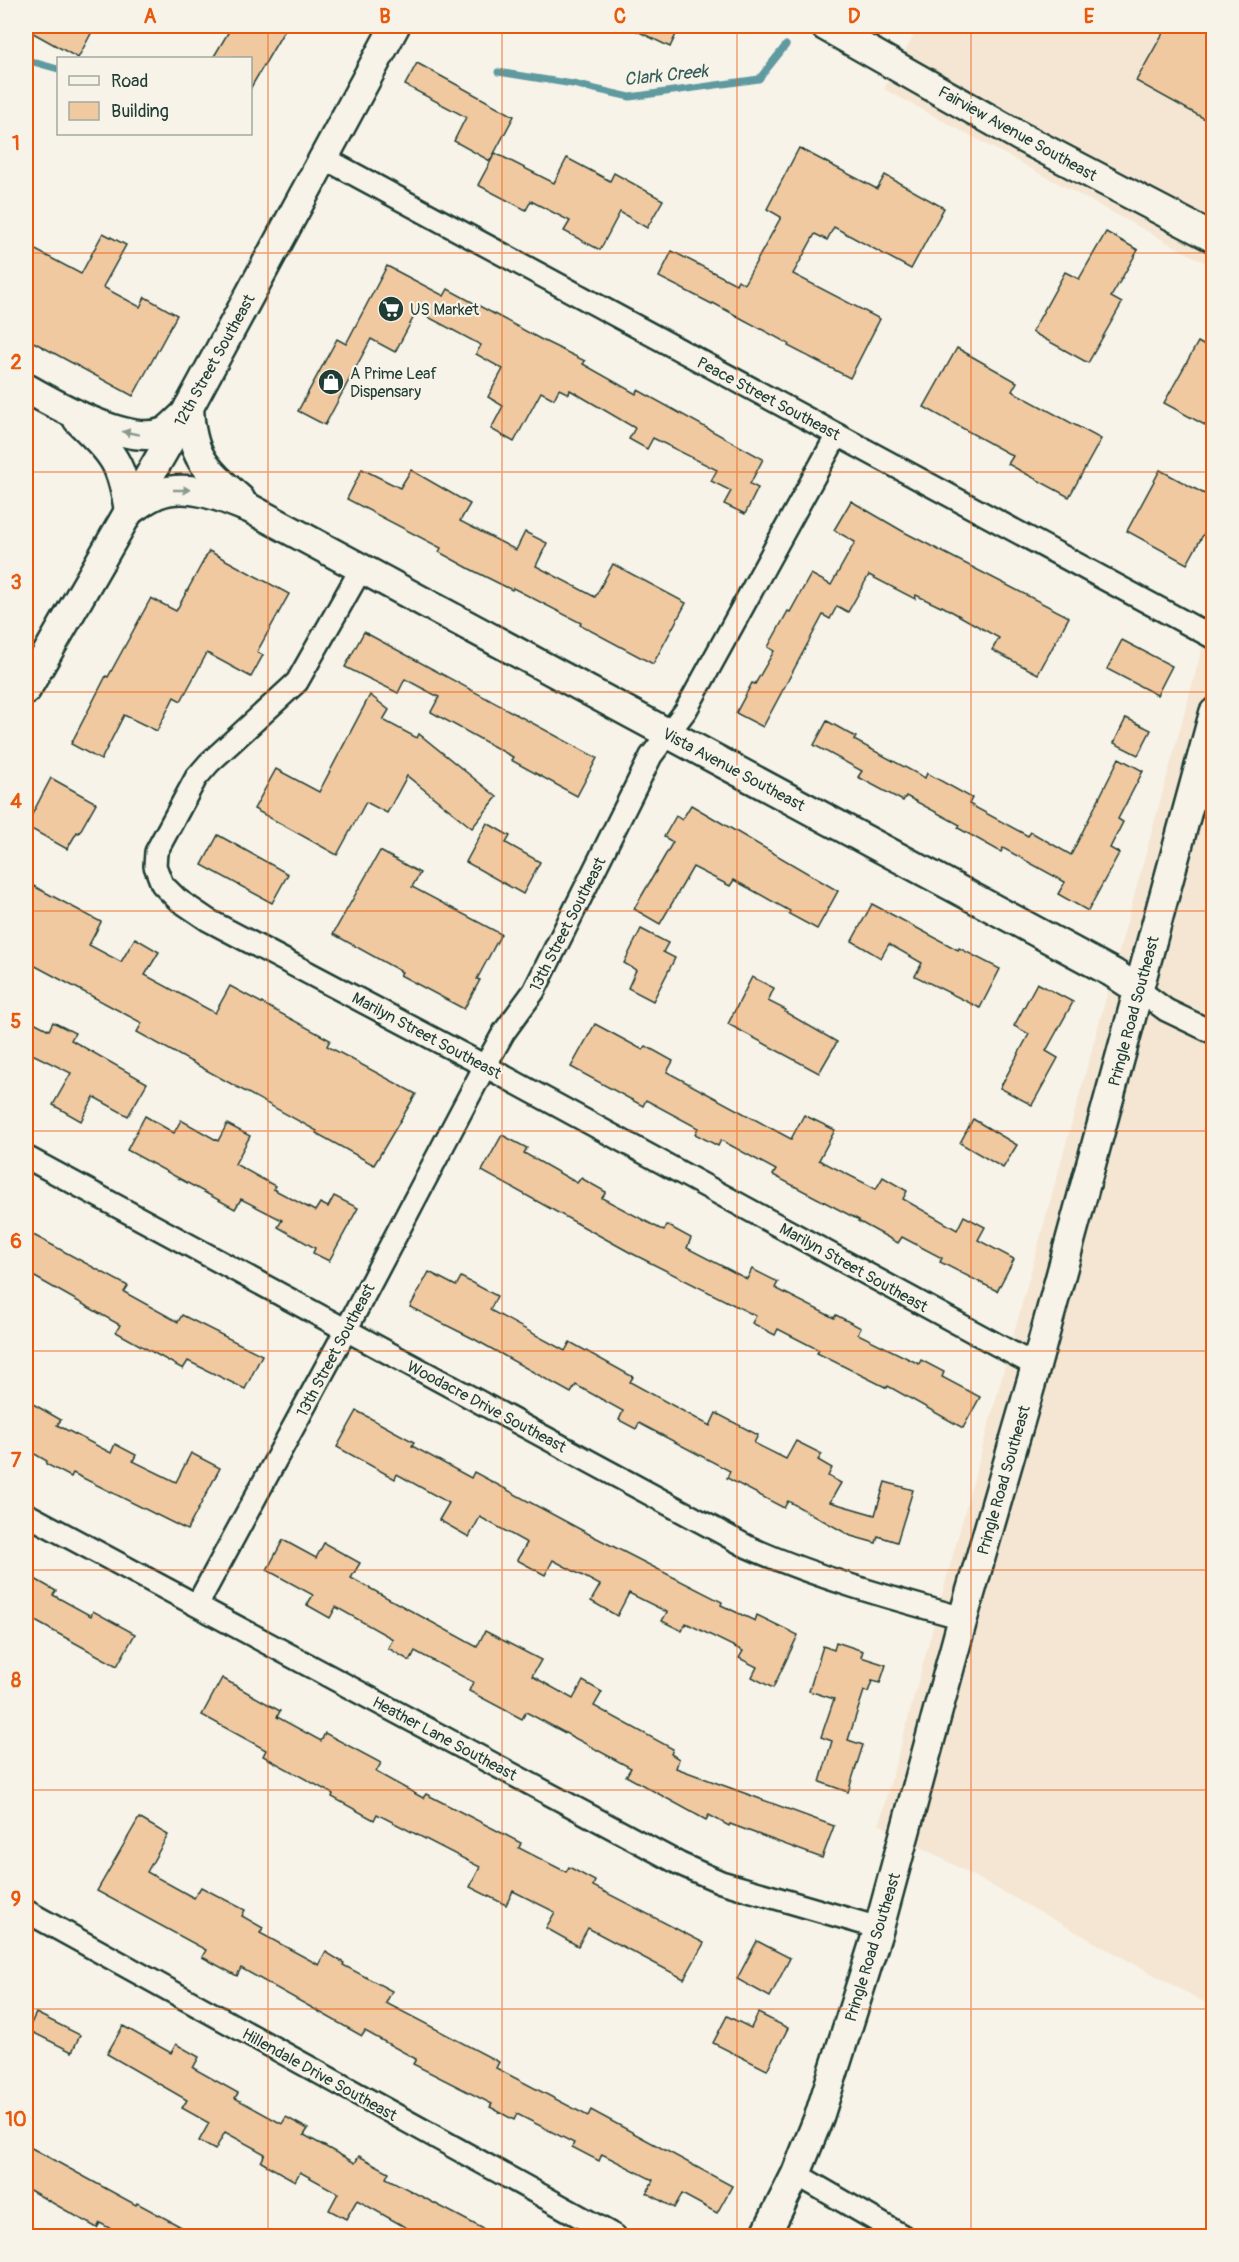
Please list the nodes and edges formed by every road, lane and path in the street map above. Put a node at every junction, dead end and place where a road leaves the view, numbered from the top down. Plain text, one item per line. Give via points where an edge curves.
1 (395, 26) edge
2 (825, 26) edge
3 (324, 158) junction
4 (1214, 238) edge
5 (26, 388) edge
6 (186, 411) junction
7 (70, 412) junction
8 (837, 435) junction
9 (251, 509) junction
10 (129, 511) junction
11 (362, 569) junction
12 (1214, 638) edge
13 (26, 690) edge
14 (1214, 713) edge
15 (668, 734) junction
16 (1139, 990) junction
17 (1214, 1033) edge
18 (485, 1065) junction
19 (26, 1157) edge
20 (346, 1330) junction
21 (1036, 1366) junction
22 (26, 1514) edge
23 (197, 1605) junction
24 (963, 1618) junction
25 (27, 1915) edge
26 (879, 1928) junction
27 (796, 2174) junction
28 (615, 2236) edge
29 (765, 2236) edge
30 (903, 2236) edge

1 - 3 street, 12th Street Southeast
2 - 4 street, Fairview Avenue Southeast
3 - 6 street, 12th Street Southeast
3 - 8 street, Peace Street Southeast
5 - 7 street
6 -> 7 street via 165,432 138,434
6 - 9 street via 197,454 218,480
6 - 10 street, 12th Street Southeast
7 - 10 street via 110,450 125,483
8 - 12 street, Peace Street Southeast
8 - 15 street, 13th Street Southeast via 686,710
10 -> 9 street via 155,495 186,489
9 - 11 street, Vista Avenue Southeast
10 - 13 street, 12th Street Southeast
11 - 15 street, Vista Avenue Southeast
11 - 18 street, Marilyn Street Southeast via 297,682 196,778 156,852 155,866 162,884 208,920
14 - 16 street, Pringle Road Southeast
15 - 16 street, Vista Avenue Southeast
15 - 18 street, 13th Street Southeast via 651,756 534,991
16 - 17 street, Vista Avenue Southeast via 1166,1010
16 - 21 street, Pringle Road Southeast
18 - 20 street, 13th Street Southeast
18 - 21 street, Marilyn Street Southeast
19 - 20 street, Woodacre Drive Southeast
20 - 23 street, 13th Street Southeast
20 - 24 street, Woodacre Drive Southeast via 748,1547 868,1592
21 - 24 street, Pringle Road Southeast
22 - 23 street, Heather Lane Southeast
23 - 26 street, Heather Lane Southeast via 680,1864 721,1882
24 - 26 street, Pringle Road Southeast
25 - 28 street, Hillendale Drive Southeast
26 - 27 street, Pringle Road Southeast via 819,2117
27 - 29 street, Pringle Road Southeast
27 - 30 street

